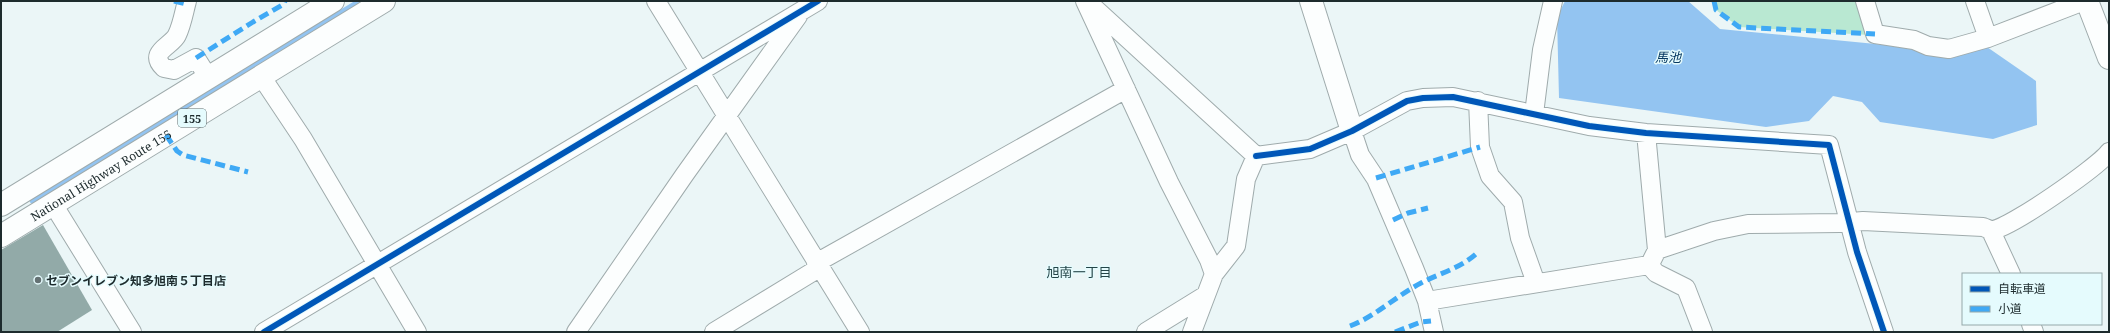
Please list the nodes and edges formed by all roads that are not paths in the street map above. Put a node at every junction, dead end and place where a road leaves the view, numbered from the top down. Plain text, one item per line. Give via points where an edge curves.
1 (187, 1) edge
2 (333, 1) edge
3 (384, 1) edge
4 (656, 1) edge
5 (818, 1) edge
6 (1086, 1) edge
7 (1310, 1) edge
8 (1553, 1) edge
9 (1865, 1) edge
10 (1975, 1) edge
11 (2085, 1) edge
12 (806, 6) edge
13 (1988, 38) junction
14 (2109, 58) edge
15 (700, 73) junction
16 (261, 76) junction
17 (208, 77) junction
18 (1126, 89) junction
19 (1478, 101) junction
20 (1534, 114) junction
21 (726, 117) junction
22 (1352, 131) junction
23 (1646, 133) junction
24 (2109, 152) edge
25 (1256, 156) junction
26 (53, 204) junction
27 (1, 205) edge
28 (1850, 222) junction
29 (1991, 231) junction
30 (1, 236) edge
31 (1653, 257) junction
32 (379, 263) junction
33 (817, 265) junction
34 (2011, 273) edge
35 (1214, 274) junction
36 (1536, 283) junction
37 (1206, 295) junction
38 (1427, 301) junction
39 (132, 332) edge
40 (264, 332) edge
41 (417, 332) edge
42 (576, 332) edge
43 (714, 332) edge
44 (860, 332) edge
45 (1146, 332) edge
46 (1192, 332) edge
47 (1434, 332) edge
48 (1703, 332) edge
49 (1884, 332) edge

1 - 17 street via 178,34 160,52 160,61 164,68 174,70 196,58
2 - 17 main road, 155
3 - 16 main road, National Highway Route 155 / 155
4 - 15 street
5 - 12 street
6 - 18 street
6 - 25 street
7 - 22 main road
8 - 20 street via 1542,50
9 - 13 street via 1875,34 1949,49
10 - 13 street
11 - 13 street
11 - 14 main road
12 - 15 street
12 - 21 street
15 - 21 street
15 - 32 street
16 - 26 main road, National Highway Route 155 / 155
16 - 32 street via 303,138
17 - 27 main road, 155
18 - 33 street
18 - 35 street
19 - 20 street
19 - 22 street via 1453,97 1423,98 1407,102
19 - 36 street via 1480,147 1490,176 1513,202 1520,238
20 - 23 street via 1589,126
21 - 33 street
21 - 42 street
22 - 25 street via 1310,149
22 - 38 street via 1360,155 1376,179
23 - 28 street via 1829,145
23 - 31 street
24 - 29 street via 2071,184 2005,226
25 - 35 street via 1246,179 1236,246
26 - 30 main road, National Highway Route 155 / 155
26 - 39 street
28 - 29 street via 1983,228
28 - 31 street via 1748,224 1714,231
28 - 49 street via 1857,252
29 - 34 street
31 - 36 street
31 - 48 street via 1656,273 1686,288
32 - 40 street
32 - 41 street
33 - 43 street
33 - 44 street
35 - 37 street
36 - 38 street
37 - 45 street
37 - 46 street
38 - 47 street

